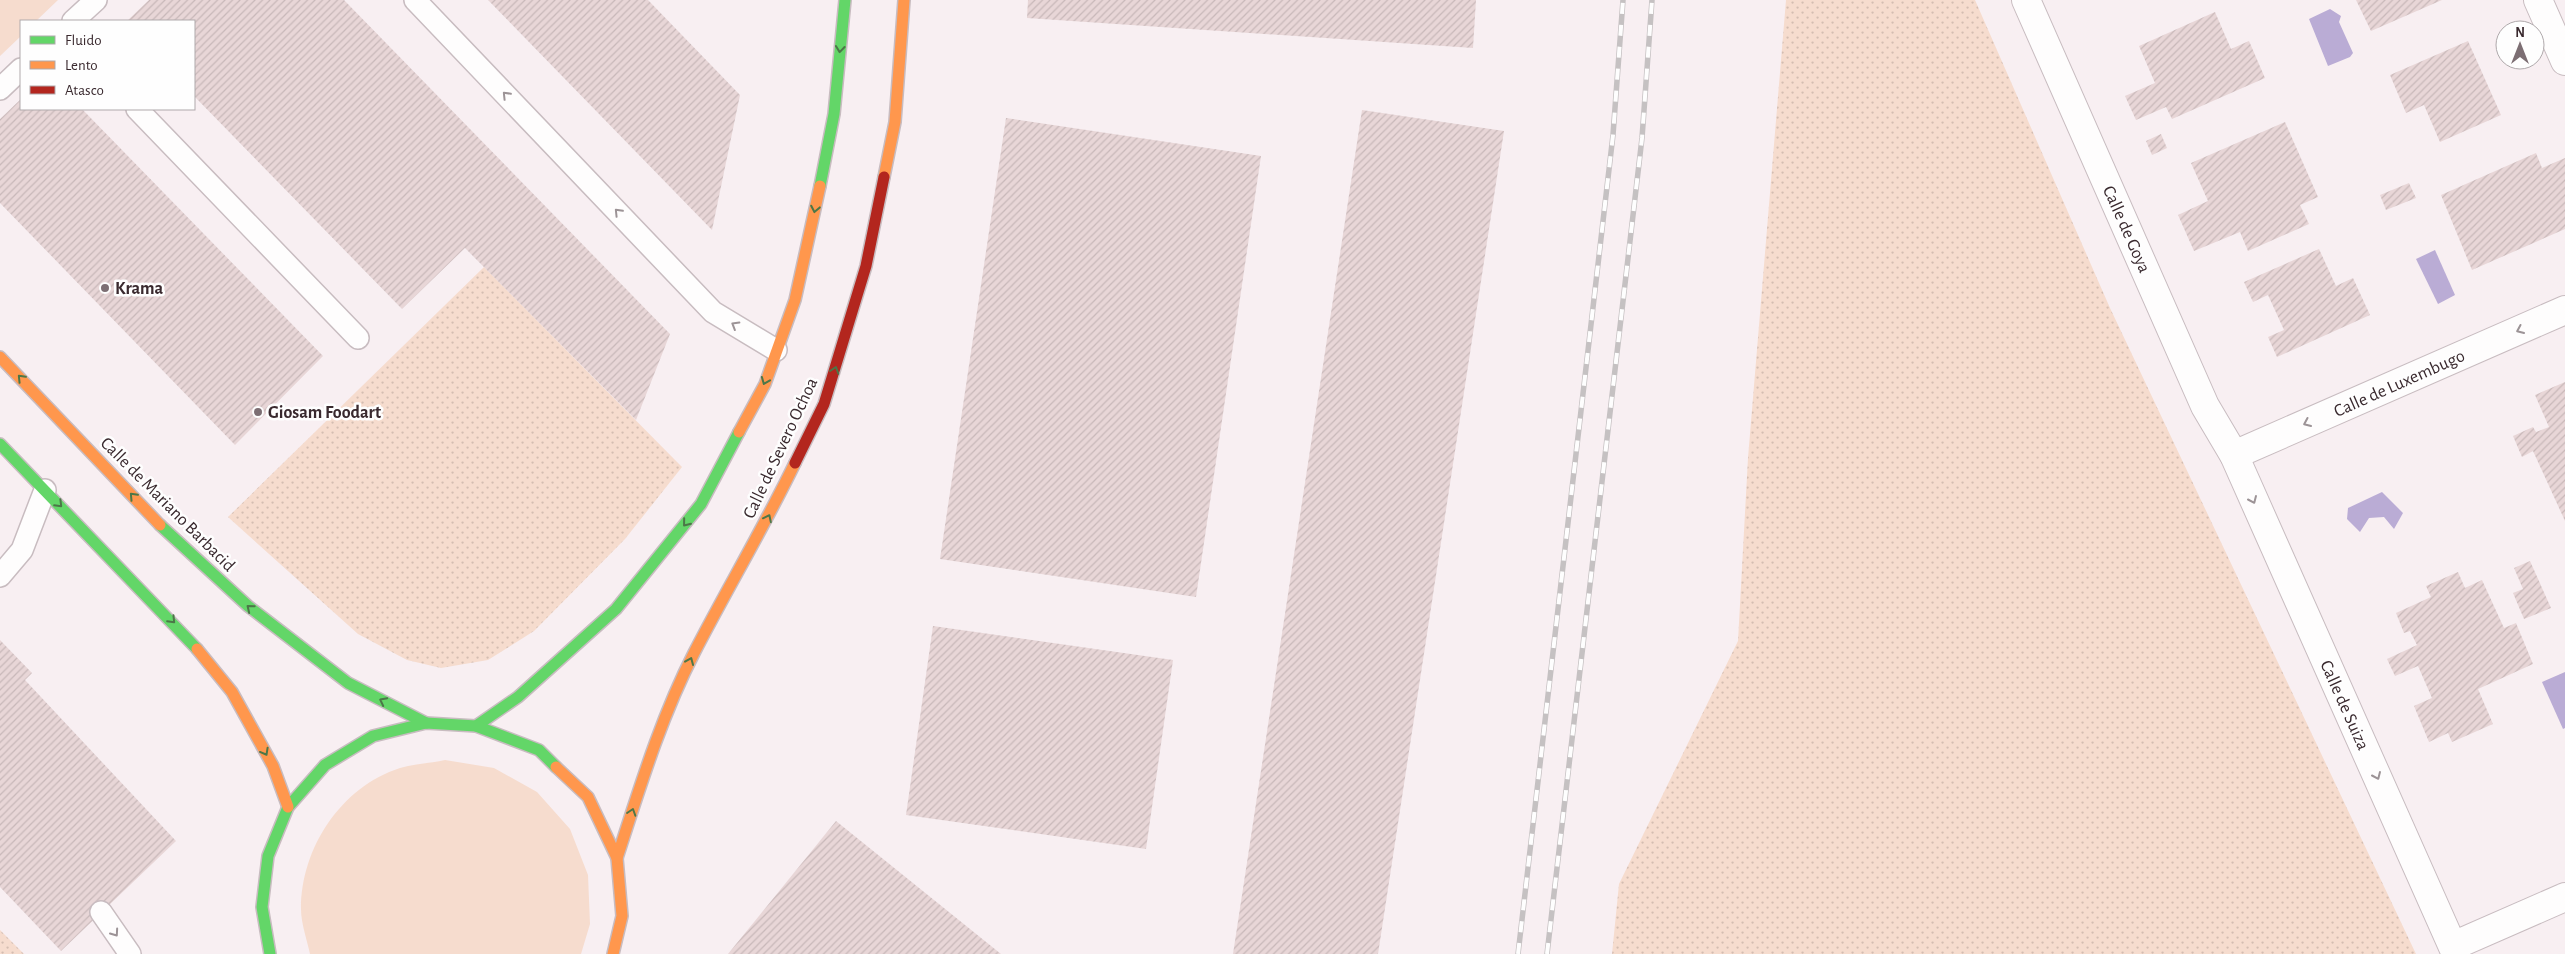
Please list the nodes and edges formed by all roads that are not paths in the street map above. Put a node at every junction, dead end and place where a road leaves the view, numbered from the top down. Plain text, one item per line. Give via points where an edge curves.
1 (96, 0) edge
2 (415, 0) edge
3 (845, 0) edge
4 (904, 0) edge
5 (2026, 0) edge
6 (2538, 0) edge
7 (74, 20) edge
8 (2565, 61) edge
9 (20, 70) edge
10 (0, 88) edge
11 (137, 110) edge
12 (2565, 310) edge
13 (358, 338) dead end
14 (776, 350) junction
15 (0, 357) edge
16 (0, 444) edge
17 (2234, 455) junction
18 (45, 490) junction
19 (0, 576) edge
20 (426, 723) junction
21 (476, 726) junction
22 (288, 807) junction
23 (617, 858) junction
24 (2565, 897) edge
25 (101, 912) dead end
26 (2454, 950) edge
27 (130, 954) edge
28 (270, 954) edge
29 (613, 954) edge

1 - 7 lane
14 -> 2 lane via 713,312
3 -> 14 street via 834,114 810,239 795,300
23 -> 4 street, Calle de Severo Ochoa via 646,766 693,654 763,529 824,404 866,266 893,131
5 - 17 street, Calle de Goya via 2205,406
6 - 8 street
9 - 10 lane
11 - 13 lane
12 -> 17 street, Calle de Luxembugo
14 -> 21 street via 765,384 701,504 616,609 518,696
20 -> 15 street, Calle de Mariano Barbacid via 348,683 248,606 172,538
16 - 18 street
17 -> 26 street, Calle de Suiza
18 - 19 lane via 22,550
18 -> 22 street via 186,635 232,692 273,766
20 - 21 street
20 - 22 street via 373,736 325,765
21 - 23 street via 539,750 588,797
22 - 28 street via 268,856 262,907
23 - 29 street via 622,916
24 - 26 street
25 -> 27 lane

